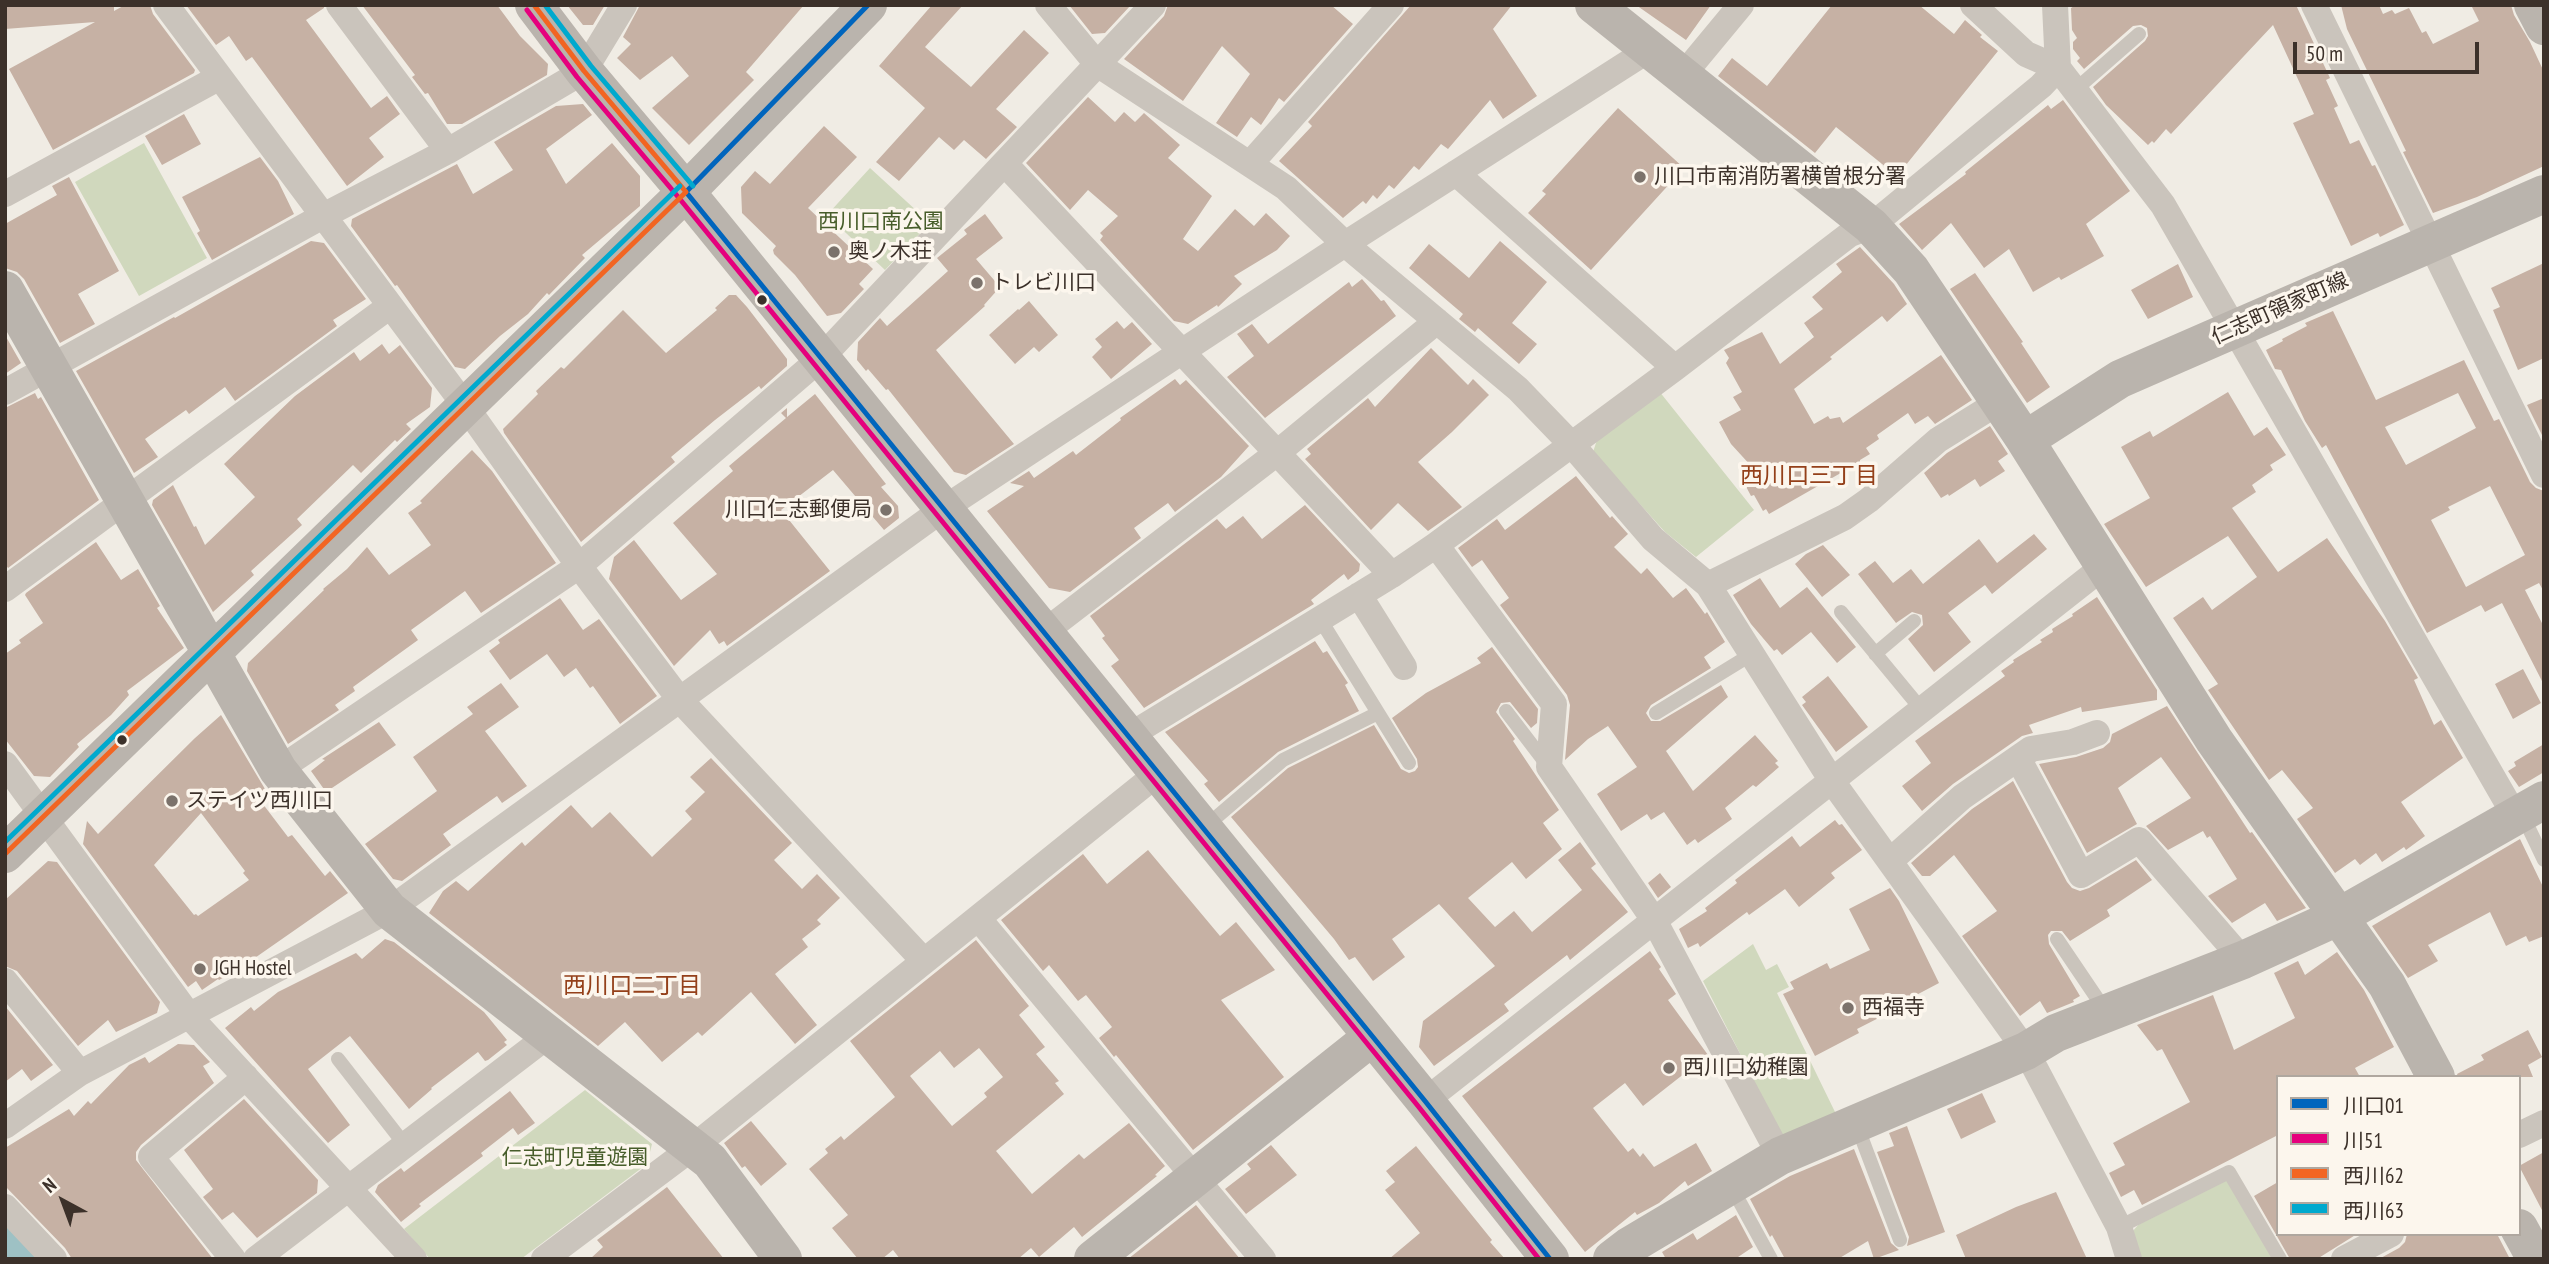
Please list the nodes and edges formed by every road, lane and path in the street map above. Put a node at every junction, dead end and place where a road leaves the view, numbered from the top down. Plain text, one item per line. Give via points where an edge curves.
1 (166, 5) edge
2 (339, 5) edge
3 (534, 5) edge
4 (624, 5) edge
5 (868, 5) edge
6 (1048, 5) edge
7 (1153, 5) edge
8 (1391, 5) edge
9 (1594, 5) edge
10 (1741, 5) edge
11 (1973, 5) edge
12 (2055, 5) edge
13 (2314, 5) edge
14 (2533, 5) edge
15 (2544, 26) edge
16 (2139, 34) dead end
17 (1650, 49) junction
18 (1097, 64) junction
19 (2058, 68) junction
20 (584, 71) junction
21 (1683, 75) junction
22 (218, 78) junction
23 (2075, 90) junction
24 (448, 151) junction
25 (1005, 164) junction
26 (1250, 164) junction
27 (1456, 173) junction
28 (686, 192) junction
29 (5, 194) edge
30 (2544, 194) edge
31 (323, 216) junction
32 (1871, 226) junction
33 (1345, 244) junction
34 (2430, 244) junction
35 (5, 290) edge
36 (390, 306) junction
37 (1437, 321) junction
38 (2235, 329) junction
39 (1182, 351) junction
40 (821, 358) junction
41 (1675, 368) junction
42 (50, 369) junction
43 (5, 392) edge
44 (1999, 402) junction
45 (466, 407) junction
46 (2025, 440) junction
47 (1572, 445) junction
48 (1277, 453) junction
49 (2544, 475) edge
50 (124, 500) junction
51 (943, 509) junction
52 (1436, 545) junction
53 (579, 566) junction
54 (2104, 567) junction
55 (1392, 575) junction
56 (1708, 585) junction
57 (5, 589) edge
58 (1359, 595) junction
59 (1841, 612) dead end
60 (1320, 619) junction
61 (1913, 621) dead end
62 (1043, 633) junction
63 (1752, 654) junction
64 (1875, 654) junction
65 (211, 655) junction
66 (1404, 667) dead end
67 (680, 700) junction
68 (1922, 710) junction
69 (1506, 711) dead end
70 (1378, 713) junction
71 (1656, 713) dead end
72 (2097, 733) dead end
73 (1127, 737) junction
74 (2018, 758) junction
75 (1409, 763) dead end
76 (5, 764) edge
77 (1549, 767) junction
78 (278, 770) junction
79 (1157, 774) junction
80 (1832, 781) junction
81 (2527, 809) edge
82 (43, 817) junction
83 (1202, 829) junction
84 (5, 854) edge
85 (2544, 860) edge
86 (1890, 861) junction
87 (389, 910) junction
88 (2340, 916) junction
89 (978, 918) junction
90 (1654, 920) junction
91 (2057, 939) dead end
92 (2243, 960) junction
93 (924, 961) junction
94 (5, 981) edge
95 (2107, 1013) junction
96 (190, 1017) junction
97 (549, 1035) junction
98 (1372, 1037) junction
99 (2026, 1051) junction
100 (338, 1059) dead end
101 (80, 1073) junction
102 (2435, 1075) edge
103 (246, 1077) junction
104 (1425, 1101) junction
105 (1856, 1123) junction
106 (2544, 1124) edge
107 (5, 1126) edge
108 (2521, 1134) edge
109 (405, 1145) junction
110 (692, 1148) junction
111 (1780, 1156) junction
112 (1195, 1178) junction
113 (1731, 1185) junction
114 (348, 1188) junction
115 (5, 1207) edge
116 (2119, 1227) junction
117 (2521, 1232) edge
118 (2387, 1236) edge
119 (1900, 1240) dead end
120 (54, 1259) edge
121 (233, 1259) edge
122 (256, 1259) edge
123 (414, 1259) edge
124 (544, 1259) edge
125 (783, 1259) edge
126 (1093, 1259) edge
127 (1263, 1259) edge
128 (1549, 1259) edge
129 (1612, 1259) edge
130 (1771, 1259) edge
131 (2129, 1259) edge
132 (2280, 1259) edge
133 (2344, 1259) edge
134 (2536, 1259) edge

1 - 22 street
2 - 24 street
3 - 20 street
4 - 20 street
5 - 28 street
6 - 18 street
7 - 18 street
8 - 26 street
9 - 17 street
10 - 21 street
11 - 19 street via 2026,54
12 - 19 street
13 - 34 street
14 - 15 street
16 - 23 lane
17 - 21 street
17 - 27 street
18 - 25 street
18 - 26 street
19 - 23 street
19 - 32 street
20 - 24 street
20 - 28 street
21 - 32 street
22 - 29 street
22 - 31 street
23 - 38 street via 2163,205
24 - 31 street
25 - 39 street
25 - 40 street
26 - 33 street via 1286,188
27 - 33 street
27 - 41 street
28 - 40 street
28 - 45 street
30 - 34 street, 仁志町領家町線
31 - 36 street
31 - 42 street
32 - 41 street via 1850,234
32 - 44 street via 1911,270
33 - 37 street
33 - 39 street
34 - 38 street, 仁志町領家町線
34 - 49 street
35 - 42 street
36 - 45 street
36 - 50 street
37 - 47 street via 1518,389
37 - 48 street
38 - 46 street, 仁志町領家町線 via 2120,379
38 - 81 street
39 - 48 street
39 - 51 street
40 - 51 street
40 - 53 street
41 - 47 street
42 - 43 street
42 - 50 street
44 - 46 street
44 - 56 street via 1938,440 1845,517
45 - 53 street
45 - 65 street
46 - 54 street
47 - 52 street
47 - 56 street via 1653,539
48 - 55 street
48 - 62 street
50 - 57 street
50 - 65 street
51 - 62 street
51 - 67 street
52 - 55 street
52 - 77 street via 1554,704
53 - 67 street
53 - 78 street
54 - 68 street
54 - 88 street via 2214,740
55 - 58 street
56 - 63 street
58 - 60 street
58 - 66 street
59 - 64 lane
60 - 70 lane
60 - 73 street
61 - 64 lane
62 - 73 street
63 - 71 lane
63 - 80 street
64 - 68 lane
65 - 78 street
65 - 82 street
67 - 87 street
67 - 93 street
68 - 80 street
69 - 77 lane
70 - 75 lane
70 - 83 lane via 1283,760
72 - 74 street via 2031,749
73 - 79 street
74 - 86 street via 1962,797
74 - 92 street via 2081,875 2139,840
76 - 82 street
77 - 90 street
78 - 87 street
79 - 83 street
79 - 89 street
80 - 86 street
80 - 90 street
81 - 85 lane
81 - 88 street
82 - 84 street
82 - 96 street
83 - 98 street
86 - 99 street
87 - 96 street
87 - 97 street
88 - 92 street
88 - 102 street via 2387,985
89 - 93 street
89 - 112 street
90 - 104 street
90 - 111 street
91 - 95 lane
92 - 95 street
93 - 110 street
94 - 101 street
95 - 99 street via 2056,1033
96 - 101 street
96 - 103 street
97 - 109 street
97 - 110 street
98 - 104 street
98 - 112 street
99 - 105 street
99 - 116 street
100 - 109 lane
101 - 107 street
103 - 114 street
103 - 121 street via 151,1157
104 - 128 street
105 - 111 street
105 - 119 lane
106 - 108 street
109 - 114 street
110 - 124 street
110 - 125 street via 710,1161
111 - 113 street
112 - 126 street
112 - 127 street
113 - 129 street
113 - 130 lane
114 - 122 street
114 - 123 street
115 - 120 street
116 - 131 street
116 - 132 lane via 2229,1172
117 - 134 street
118 - 133 street

